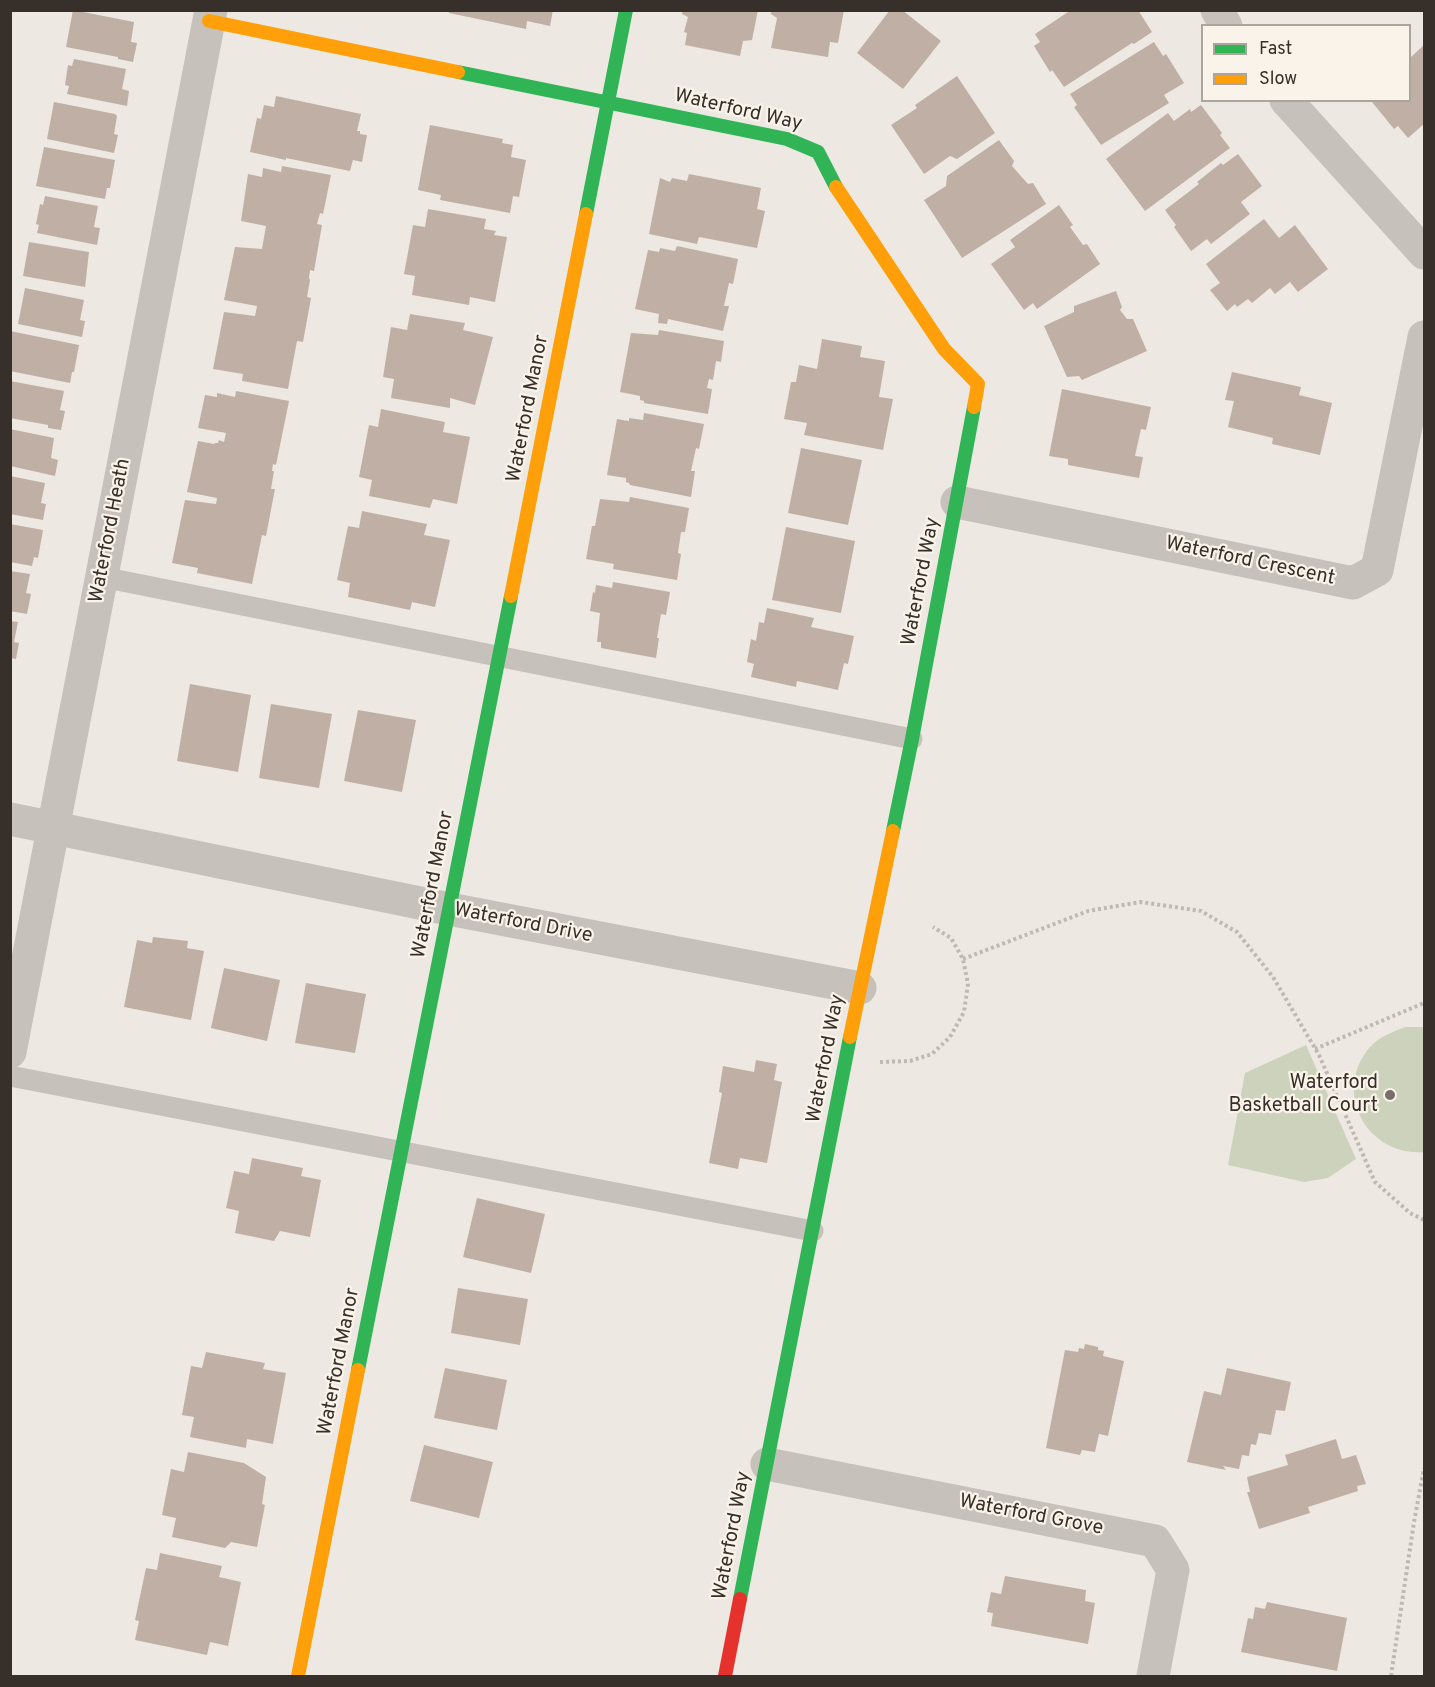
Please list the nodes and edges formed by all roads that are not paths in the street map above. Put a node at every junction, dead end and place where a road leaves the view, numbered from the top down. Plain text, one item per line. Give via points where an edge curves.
1 (626, 10) edge
2 (1217, 10) edge
3 (210, 16) edge
4 (1225, 24) edge
5 (609, 102) junction
6 (1288, 102) edge
7 (1425, 253) edge
8 (1425, 337) edge
9 (957, 502) junction
10 (102, 577) junction
11 (500, 655) junction
12 (912, 739) junction
13 (10, 819) edge
14 (54, 827) junction
15 (449, 909) junction
16 (860, 988) junction
17 (10, 1052) edge
18 (10, 1076) edge
19 (402, 1151) junction
20 (813, 1231) junction
21 (767, 1464) junction
22 (298, 1677) edge
23 (725, 1677) edge
24 (1153, 1677) edge

1 - 5 street
2 - 4 street
3 - 5 street, Waterford Way
3 - 10 street, Waterford Heath
5 - 9 street, Waterford Way via 787,139 818,152 833,182 944,349 978,384
5 - 11 street, Waterford Manor
6 - 7 street
8 - 9 street, Waterford Crescent via 1377,570 1353,583
9 - 12 street, Waterford Way
10 - 11 lane
10 - 14 street, Waterford Heath
11 - 12 lane
11 - 15 street, Waterford Manor
12 - 16 street, Waterford Way
13 - 14 street, Waterford Drive
14 - 15 street, Waterford Drive
14 - 17 street, Waterford Heath
15 - 16 street, Waterford Drive
15 - 19 street, Waterford Manor
16 - 20 street, Waterford Way
18 - 19 lane
19 - 20 lane
19 - 22 street, Waterford Manor
20 - 21 street, Waterford Way
21 - 23 street, Waterford Way
21 - 24 street, Waterford Grove via 1155,1541 1173,1570

